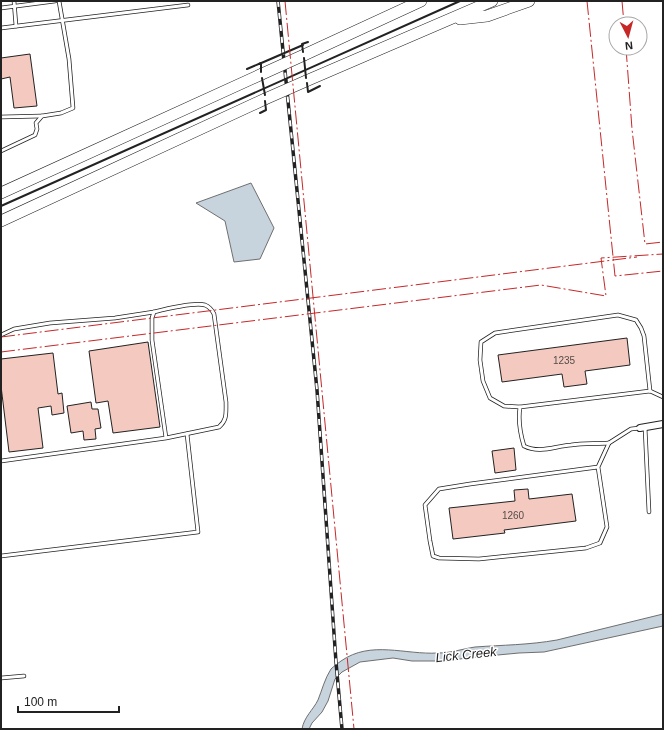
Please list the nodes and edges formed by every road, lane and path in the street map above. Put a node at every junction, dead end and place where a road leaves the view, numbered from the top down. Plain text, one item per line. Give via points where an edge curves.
1 (14, 1) edge
2 (55, 1) edge
3 (59, 1) edge
4 (421, 1) edge
5 (492, 1) edge
6 (529, 1) edge
7 (188, 5) dead end
8 (14, 7) junction
9 (1, 8) edge
10 (62, 20) junction
11 (449, 20) junction
12 (16, 26) junction
13 (1, 28) edge
14 (42, 116) junction
15 (1, 117) edge
16 (1, 151) edge
17 (1, 193) edge
18 (1, 221) edge
19 (154, 312) junction
20 (1, 335) edge
21 (650, 391) junction
22 (663, 397) edge
23 (520, 407) junction
24 (663, 424) edge
25 (643, 427) junction
26 (187, 434) junction
27 (166, 438) junction
28 (608, 443) junction
29 (1, 461) edge
30 (598, 467) junction
31 (649, 512) dead end
32 (1, 556) edge
33 (24, 676) dead end
34 (1, 678) edge

1 - 8 lane
2 - 8 lane
3 - 10 lane
4 - 17 highway, bridge
5 - 11 highway
6 - 11 highway via 487,16
7 - 10 lane
8 - 9 lane
8 - 12 lane
10 - 12 lane
10 - 14 lane via 69,59 73,108
11 - 18 highway, bridge via 265,99
12 - 13 lane
14 - 15 lane
14 - 16 lane via 36,122 35,135
19 - 20 lane via 50,323 14,329
19 - 26 lane via 205,305 214,314 226,417 218,428
19 - 27 lane via 152,340
21 - 22 lane
21 - 23 lane
21 - 23 lane via 641,328 636,320 618,315 495,333 481,342 483,381 490,398 504,406
23 - 28 lane via 521,436 524,446 530,449
24 - 25 street
25 - 28 lane via 631,429
25 - 31 lane
26 - 27 lane
26 - 32 lane via 198,532
27 - 29 lane
28 - 30 lane
30 - 30 lane via 439,489 425,505 433,556 479,559 586,548 600,543 607,527
33 - 34 lane

